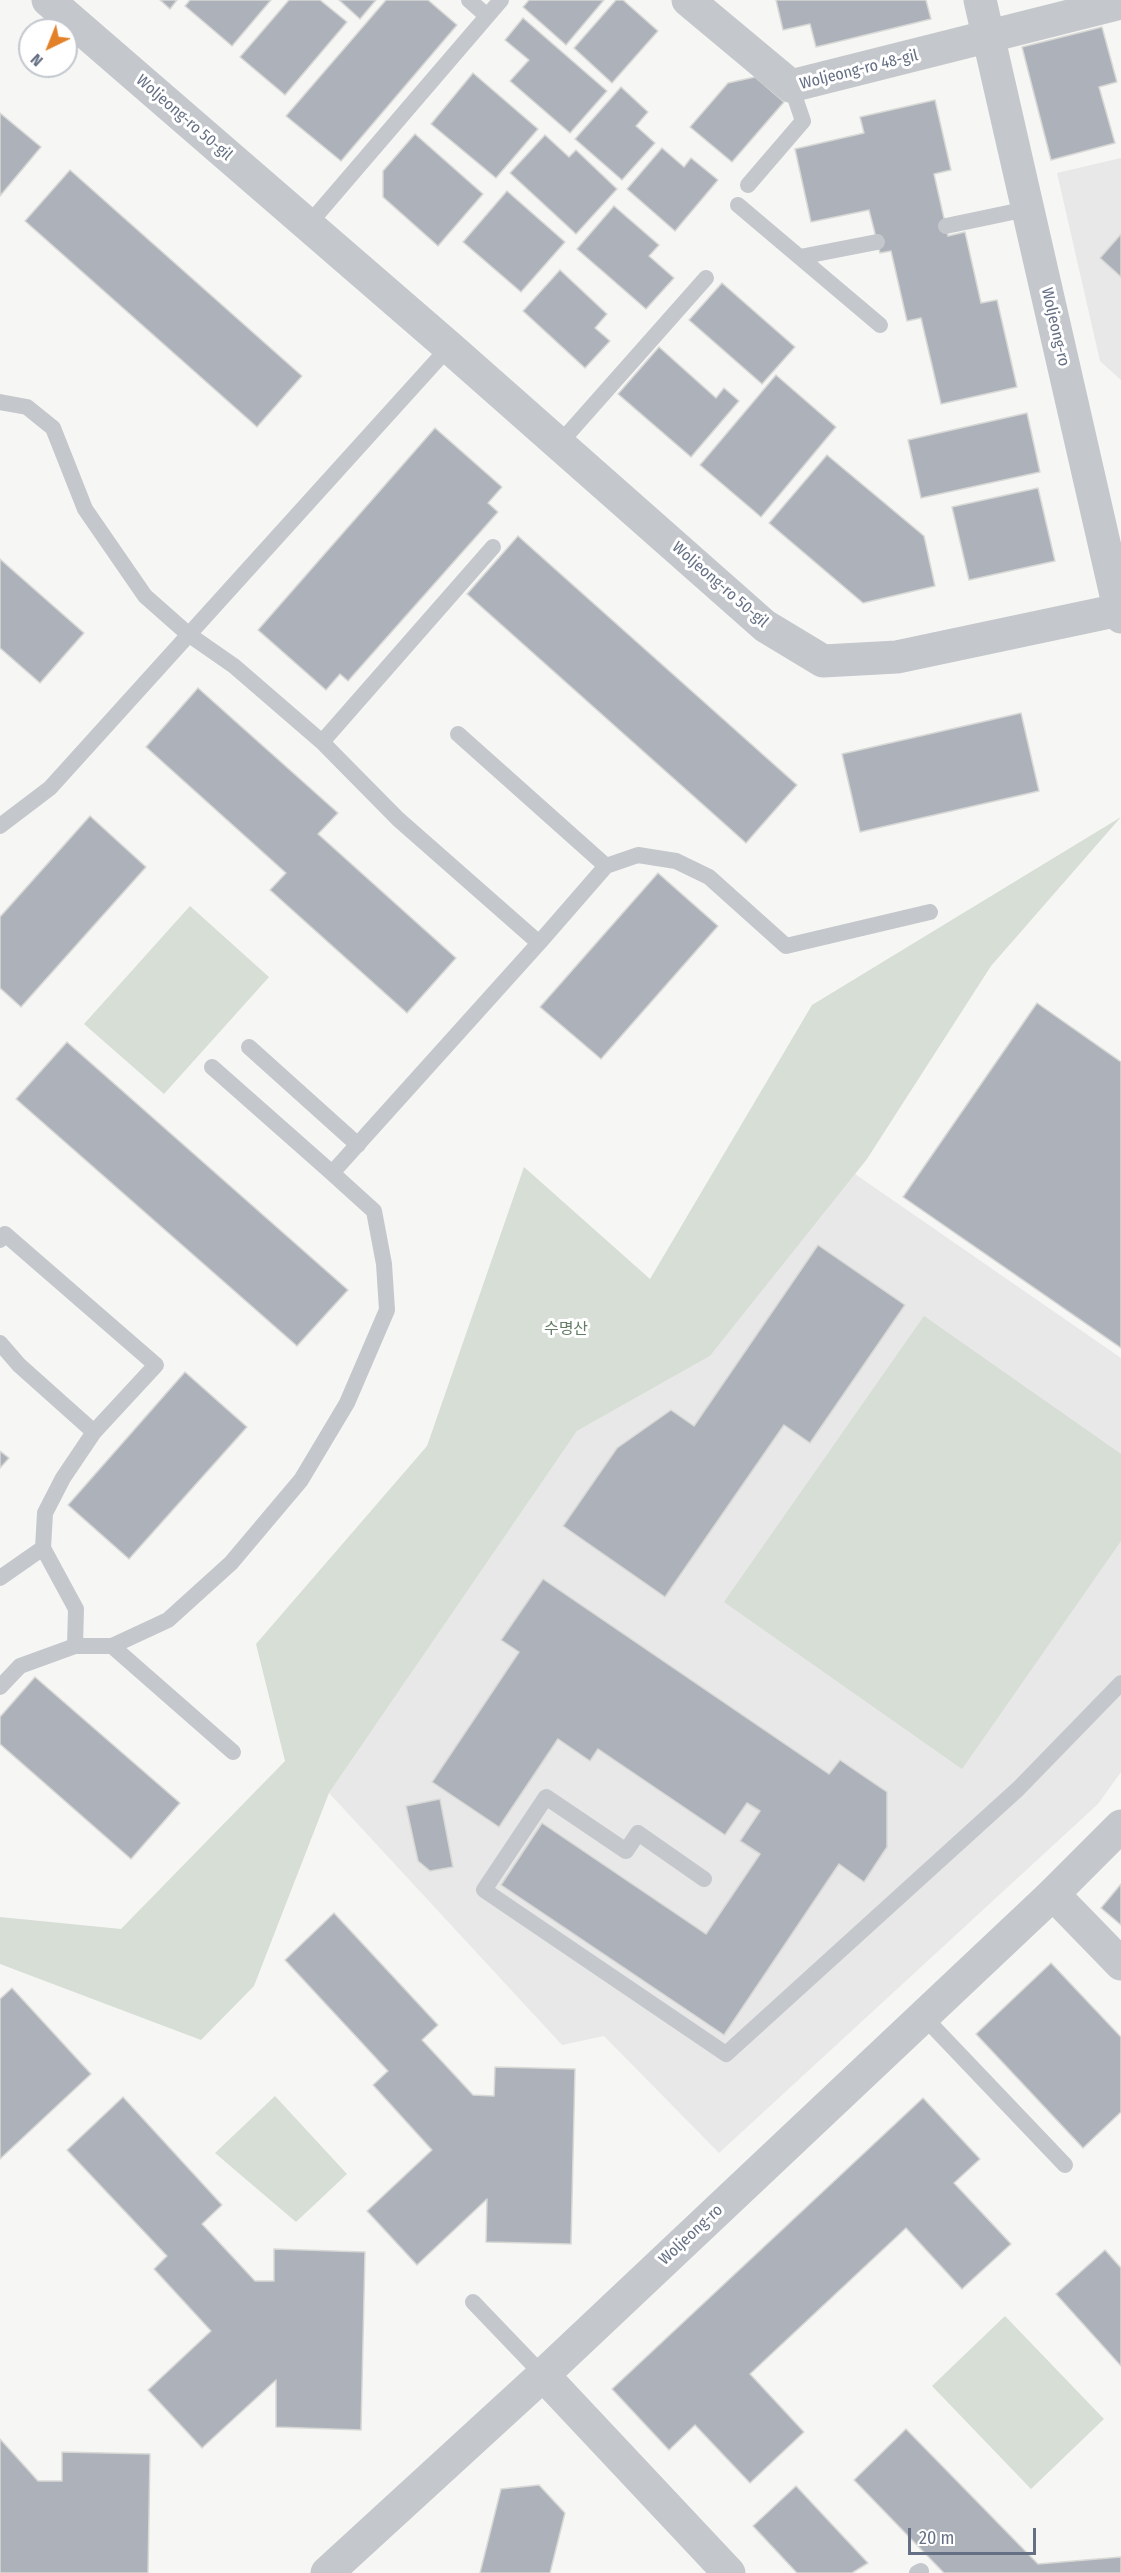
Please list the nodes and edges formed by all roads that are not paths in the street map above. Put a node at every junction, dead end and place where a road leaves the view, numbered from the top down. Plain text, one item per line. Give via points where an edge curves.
1 (470, 0) edge
2 (501, 0) edge
3 (688, 0) edge
4 (980, 0) edge
5 (1121, 3) edge
6 (59, 4) edge
7 (487, 16) junction
8 (988, 38) junction
9 (791, 86) junction
10 (748, 185) dead end
11 (738, 205) dead end
12 (1027, 208) junction
13 (308, 225) junction
14 (946, 226) dead end
15 (877, 242) dead end
16 (800, 257) junction
17 (706, 278) dead end
18 (880, 325) dead end
19 (449, 347) junction
20 (0, 402) edge
21 (559, 444) junction
22 (493, 547) dead end
23 (1120, 612) edge
24 (189, 634) junction
25 (459, 734) dead end
26 (322, 742) junction
27 (0, 826) edge
28 (606, 866) junction
29 (930, 912) dead end
30 (539, 943) junction
31 (249, 1047) dead end
32 (212, 1067) dead end
33 (358, 1144) junction
34 (332, 1173) junction
35 (0, 1240) edge
36 (0, 1343) edge
37 (94, 1432) junction
38 (43, 1548) junction
39 (0, 1578) edge
40 (75, 1646) junction
41 (112, 1646) junction
42 (1121, 1683) edge
43 (0, 1688) edge
44 (233, 1752) dead end
45 (1121, 1827) edge
46 (704, 1879) dead end
47 (1053, 1894) junction
48 (1121, 1964) edge
49 (923, 2016) junction
50 (1065, 2165) dead end
51 (473, 2301) dead end
52 (543, 2375) junction
53 (327, 2573) edge
54 (729, 2573) edge

1 - 7 lane
2 - 7 lane
3 - 9 street, Woljeong-ro 48-gil
4 - 8 street, Woljeong-ro
5 - 8 street
6 - 13 street, Woljeong-ro 50-gil
7 - 13 lane
8 - 9 street, Woljeong-ro 48-gil
8 - 12 street, Woljeong-ro
9 - 10 lane via 803,121
11 - 16 lane
12 - 14 lane
12 - 23 street, Woljeong-ro
13 - 19 street, Woljeong-ro 50-gil
15 - 16 lane
16 - 18 lane
17 - 21 lane
19 - 21 street, Woljeong-ro 50-gil
19 - 24 lane
20 - 24 lane via 27,407 53,428 84,509 145,596
21 - 23 street, Woljeong-ro 50-gil via 765,626 823,661 897,657
22 - 26 lane
24 - 26 lane via 234,666
24 - 27 lane via 50,788
25 - 28 lane
26 - 30 lane via 398,819
28 - 29 lane via 638,855 676,861 709,877 786,946
28 - 30 lane
30 - 33 lane
31 - 33 lane
32 - 34 lane
33 - 34 lane
34 - 41 lane via 374,1211 384,1264 387,1310 347,1403 300,1480 231,1563 168,1620
35 - 37 lane via 5,1234 156,1365
36 - 37 lane
37 - 38 lane via 45,1513
38 - 39 lane
38 - 40 lane via 76,1609
40 - 41 lane
40 - 43 lane via 20,1666
41 - 44 lane
42 - 46 lane via 1018,1789 726,2054 484,1890 546,1797 626,1851 638,1833
45 - 47 street, Woljeong-ro
47 - 48 street
47 - 49 street, Woljeong-ro
49 - 50 lane
49 - 52 street, Woljeong-ro
51 - 52 lane
52 - 53 street, Woljeong-ro
52 - 54 street

